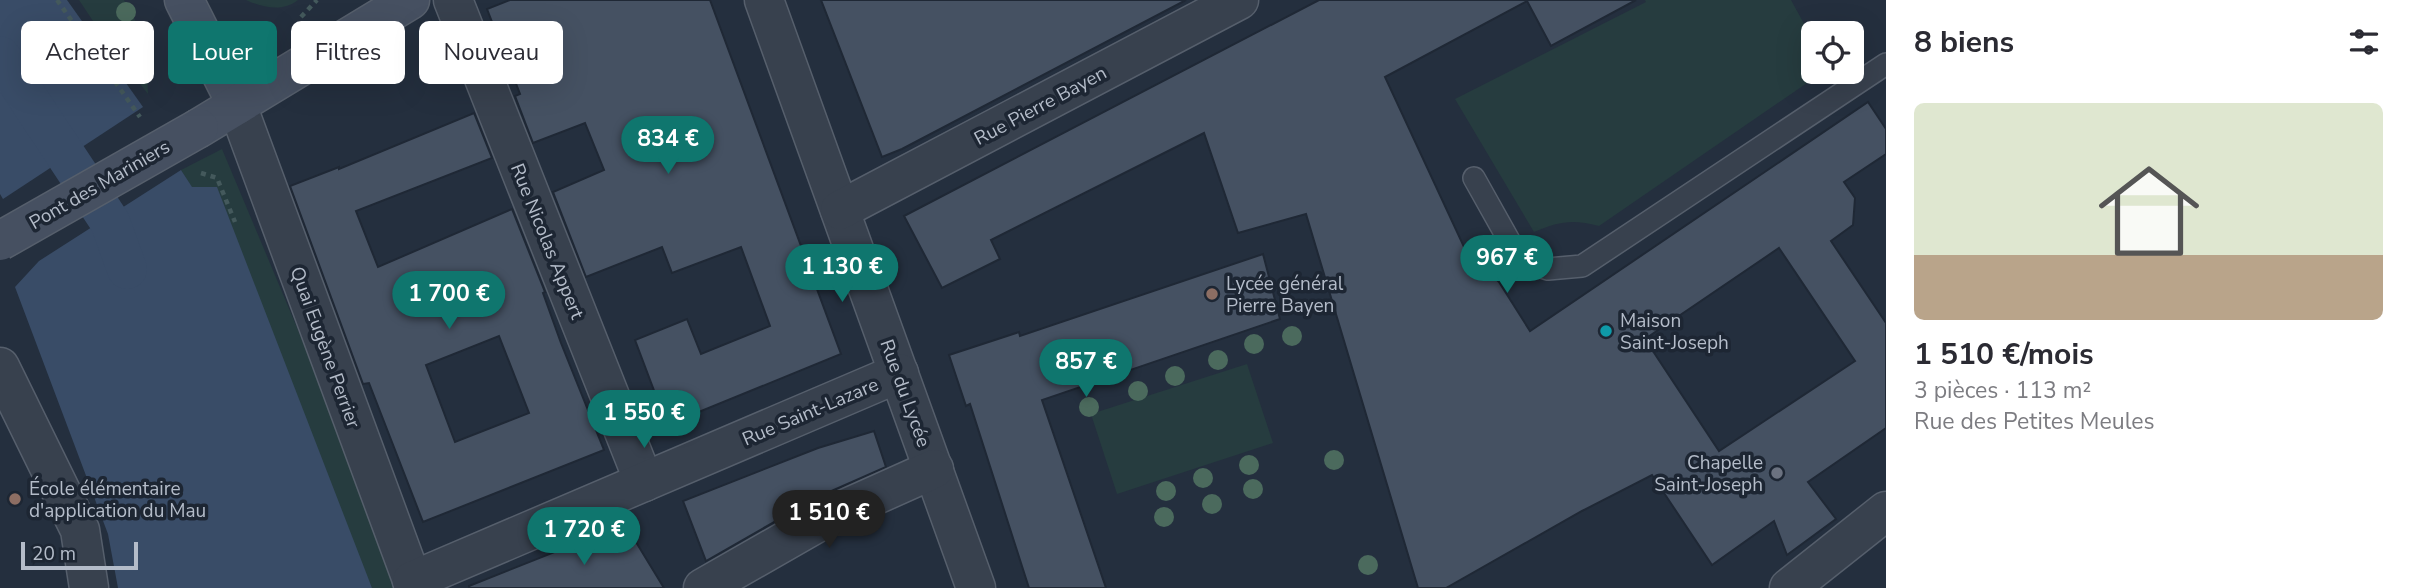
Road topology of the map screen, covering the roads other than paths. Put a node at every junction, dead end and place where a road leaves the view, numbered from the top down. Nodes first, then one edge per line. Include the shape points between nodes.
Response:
1 (184, 0) edge
2 (410, 0) edge
3 (453, 0) edge
4 (764, 0) edge
5 (1239, 0) edge
6 (1886, 64) edge
7 (237, 106) junction
8 (1474, 178) dead end
9 (840, 210) junction
10 (0, 241) edge
11 (0, 367) edge
12 (899, 373) junction
13 (934, 469) junction
14 (644, 482) junction
15 (1886, 511) edge
16 (414, 584) edge
17 (89, 588) edge
18 (703, 588) edge
19 (976, 588) edge
20 (1789, 588) edge

1 - 7 main road
2 - 7 main road, Pont des Mariniers
3 - 14 street, Rue Nicolas Appert
4 - 9 street, Rue du Lycée
5 - 9 street, Rue Pierre Bayen
6 - 8 lane via 1581,267 1549,269 1520,260
7 - 10 main road, Pont des Mariniers, bridge
7 - 16 street, Quai Eugène Perrier
9 - 12 street, Rue du Lycée
11 - 17 street via 80,530
12 - 13 street, Rue du Lycée
12 - 14 street, Rue Saint-Lazare
13 - 18 street via 829,516
13 - 19 street, Rue du Lycée
14 - 16 street, Rue Saint-Lazare
15 - 20 street

